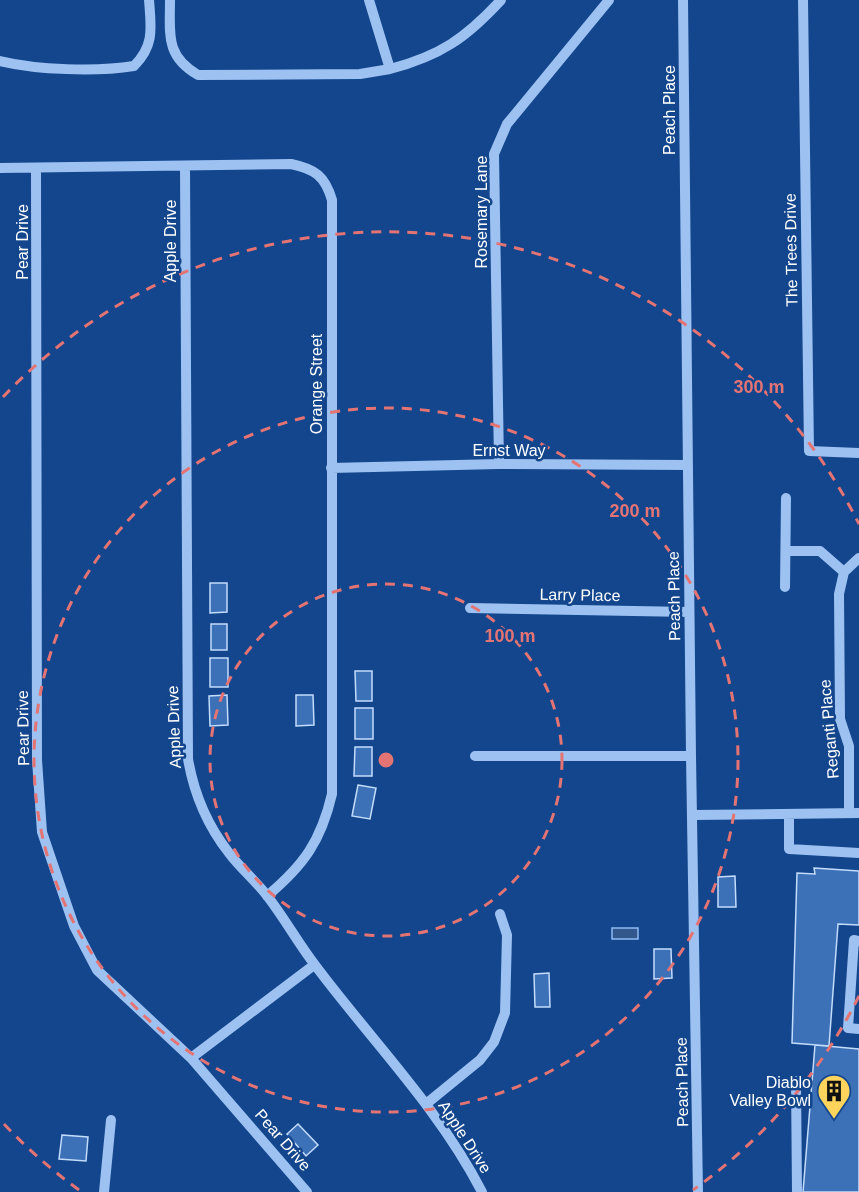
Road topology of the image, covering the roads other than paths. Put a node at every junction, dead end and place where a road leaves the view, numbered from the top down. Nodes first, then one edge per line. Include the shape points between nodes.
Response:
1 (148, 0) edge
2 (170, 0) edge
3 (369, 0) edge
4 (501, 0) edge
5 (609, 0) edge
6 (683, 0) edge
7 (802, 0) edge
8 (0, 61) edge
9 (390, 69) junction
10 (185, 167) junction
11 (0, 168) edge
12 (36, 169) junction
13 (859, 453) edge
14 (499, 464) junction
15 (687, 465) junction
16 (331, 468) junction
17 (786, 498) dead end
18 (786, 551) junction
19 (859, 558) edge
20 (844, 572) junction
21 (785, 587) dead end
22 (470, 608) dead end
23 (689, 612) junction
24 (475, 756) dead end
25 (691, 756) junction
26 (854, 813) edge
27 (789, 814) junction
28 (694, 815) junction
29 (859, 853) edge
30 (267, 896) junction
31 (500, 914) dead end
32 (859, 941) edge
33 (314, 965) junction
34 (859, 1029) edge
35 (191, 1058) junction
36 (796, 1081) dead end
37 (426, 1104) junction
38 (111, 1120) dead end
39 (104, 1192) edge
40 (308, 1192) edge
41 (482, 1192) edge
42 (698, 1192) edge
43 (797, 1192) edge

1 - 8 street via 152,32 146,54 134,66 75,68
2 - 9 street via 173,53 182,66 198,75 360,74
3 - 9 street
4 - 9 street via 455,43 425,60
5 - 14 street, Rosemary Lane via 507,124 494,154
6 - 15 street, Peach Place
7 - 13 street, The Trees Drive via 809,451
10 - 12 street, Orange Street
10 - 16 street, Orange Street via 291,164 310,168 328,187 332,200
10 - 30 street, Apple Drive via 188,759 191,780 211,828
11 - 12 street, Orange Street
12 - 35 street, Pear Drive via 37,760 42,832 74,926 97,970
14 - 15 street, Ernst Way
14 - 16 street, Ernst Way
15 - 23 street, Peach Place
16 - 30 street, Orange Street via 332,794 325,823 309,854
17 - 18 street
18 - 20 street via 820,551
18 - 21 street
19 - 20 street
20 - 26 street, Reganti Place via 839,594 840,719 849,746
22 - 23 street, Larry Place
23 - 25 street, Peach Place
24 - 25 street
25 - 28 street, Peach Place
26 - 27 street
27 - 28 street
27 - 29 street via 789,849
28 - 42 street, Peach Place
30 - 33 street, Apple Drive
31 - 37 street via 507,935 505,1013 494,1042 480,1060
32 - 34 street via 854,940 848,1028
33 - 35 street
33 - 37 street, Apple Drive
35 - 40 street, Pear Drive
36 - 43 street
37 - 41 street, Apple Drive
38 - 39 street

